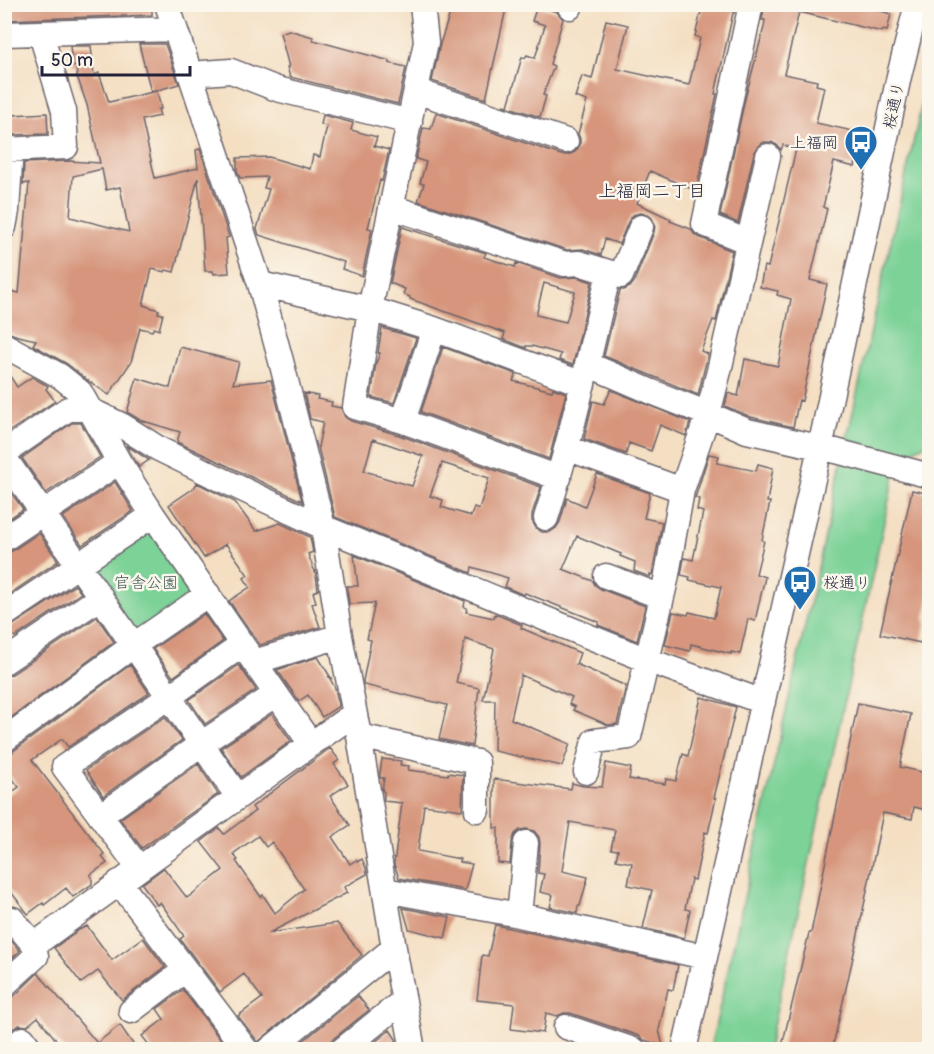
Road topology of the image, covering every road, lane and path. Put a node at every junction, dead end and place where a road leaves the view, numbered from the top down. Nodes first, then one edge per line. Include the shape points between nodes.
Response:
1 (167, 4) edge
2 (422, 4) edge
3 (752, 4) edge
4 (917, 4) edge
5 (175, 29) junction
6 (4, 34) edge
7 (41, 34) junction
8 (190, 74) junction
9 (416, 91) junction
10 (410, 122) junction
11 (566, 141) dead end
12 (8, 150) edge
13 (768, 156) dead end
14 (392, 207) junction
15 (4, 227) edge
16 (641, 227) dead end
17 (748, 242) junction
18 (609, 273) junction
19 (260, 284) junction
20 (370, 309) junction
21 (434, 329) junction
22 (4, 345) edge
23 (585, 374) junction
24 (88, 409) junction
25 (708, 414) junction
26 (403, 421) junction
27 (567, 448) junction
28 (820, 448) junction
29 (4, 455) edge
30 (119, 462) junction
31 (930, 476) edge
32 (559, 478) junction
33 (682, 490) junction
34 (43, 513) junction
35 (153, 515) junction
36 (546, 518) dead end
37 (323, 527) junction
38 (4, 539) edge
39 (79, 565) junction
40 (606, 576) dead end
41 (208, 594) junction
42 (101, 597) junction
43 (662, 597) junction
44 (4, 615) edge
45 (340, 636) junction
46 (134, 645) junction
47 (248, 653) junction
48 (647, 660) junction
49 (4, 662) edge
50 (276, 694) junction
51 (169, 697) junction
52 (763, 702) junction
53 (356, 725) junction
54 (4, 740) edge
55 (201, 744) junction
56 (311, 744) junction
57 (586, 772) dead end
58 (238, 797) junction
59 (477, 810) dead end
60 (100, 816) junction
61 (526, 843) dead end
62 (139, 868) junction
63 (119, 882) junction
64 (385, 890) junction
65 (519, 915) junction
66 (4, 925) edge
67 (34, 945) junction
68 (394, 948) junction
69 (705, 957) junction
70 (185, 970) junction
71 (4, 985) edge
72 (404, 1000) junction
73 (131, 1011) dead end
74 (566, 1027) dead end
75 (10, 1050) edge
76 (31, 1050) edge
77 (246, 1050) edge
78 (269, 1050) edge
79 (342, 1050) edge
80 (413, 1050) edge
81 (634, 1050) edge
82 (684, 1050) edge

1 - 5 street
2 - 9 street via 426,42
3 - 17 street via 704,224
4 - 28 street, 桜通り
5 - 7 street
5 - 8 street
6 - 7 street
7 - 12 street via 64,111 66,147
8 - 10 street via 231,71 277,89
8 - 19 street
9 - 10 street
9 - 11 street
10 - 14 street
12 - 15 street
13 - 17 street
14 - 18 street via 565,264 579,263
14 - 20 street
16 - 18 street via 621,276
17 - 25 street
18 - 23 street
19 - 20 street
19 - 37 street
20 - 21 street
20 - 26 street via 355,407
21 - 23 street
21 - 26 street
22 - 24 street via 60,376 80,392
23 - 25 street via 652,392
23 - 27 street
24 - 29 street via 68,409
24 - 30 street
24 - 37 street via 169,454
25 - 28 street via 747,431
25 - 33 street
26 - 32 street
27 - 32 street
27 - 33 street
28 - 31 street
28 - 52 street, 桜通り
29 - 34 street
30 - 34 street
30 - 35 street
32 - 36 street
33 - 43 street
34 - 38 street
34 - 39 street
35 - 39 street
35 - 41 street
37 - 45 street
37 - 48 street
39 - 42 street
39 - 44 street
40 - 43 street
41 - 46 street
41 - 47 street
42 - 46 street
42 - 49 street
43 - 48 street
45 - 47 street
45 - 53 street
46 - 51 street
46 - 54 street
47 - 50 street
47 - 51 street
48 - 52 street
48 - 57 street via 628,737 594,741
50 - 55 street
50 - 56 street
51 - 55 street
51 - 60 street via 64,767
52 - 69 street, 桜通り
53 - 56 street
53 - 59 street via 477,762
53 - 64 street
55 - 58 street
55 - 60 street
56 - 58 street
58 - 62 street
60 - 62 street
61 - 65 street
62 - 63 street
63 - 67 street
63 - 70 street
64 - 65 street
64 - 68 street
65 - 69 street
66 - 67 street via 12,919
67 - 71 street via 36,956
68 - 72 street
68 - 78 street
69 - 82 street, 桜通り
70 - 73 street
70 - 77 street
72 - 79 street
72 - 80 street
74 - 81 street
75 - 76 street via 23,1039

